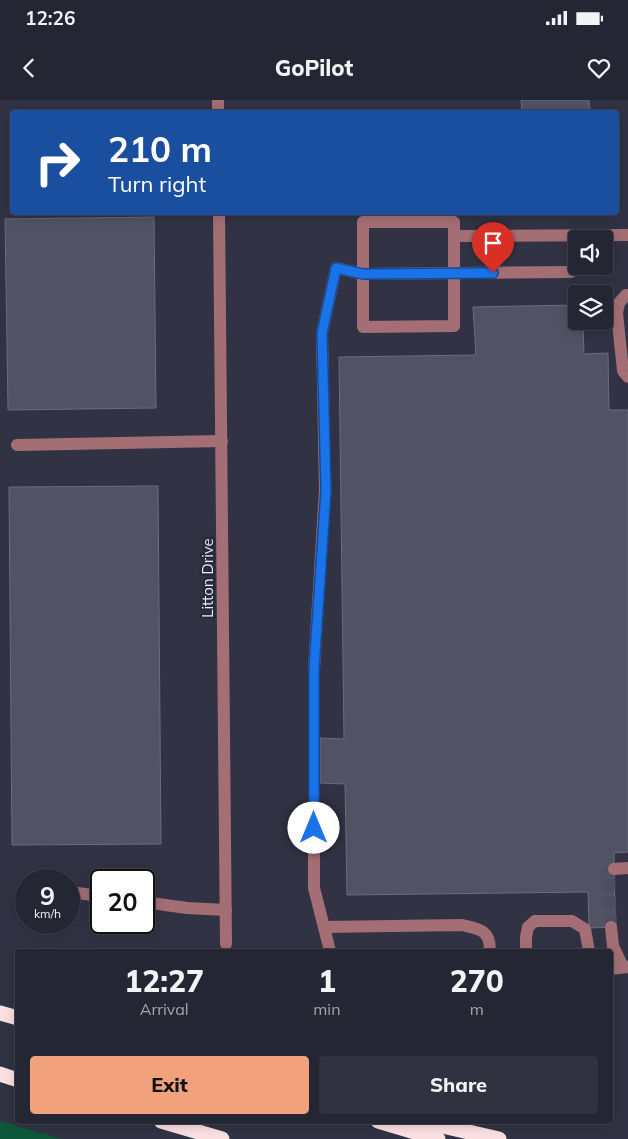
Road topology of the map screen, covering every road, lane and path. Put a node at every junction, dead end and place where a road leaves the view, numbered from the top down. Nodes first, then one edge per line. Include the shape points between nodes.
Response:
1 (219, 215) edge
2 (628, 235) edge
3 (454, 236) junction
4 (568, 272) edge
5 (454, 273) junction
6 (363, 274) junction
7 (628, 295) edge
8 (628, 377) edge
9 (222, 441) junction
10 (17, 445) dead end
11 (628, 868) edge
12 (614, 869) dead end
13 (155, 904) edge
14 (226, 910) junction
15 (324, 927) junction
16 (611, 927) tunnel mouth
17 (226, 944) dead end
18 (330, 949) edge
19 (490, 949) edge
20 (526, 949) edge
21 (588, 949) edge
22 (620, 968) edge
23 (0, 1013) edge
24 (15, 1017) edge
25 (0, 1074) edge
26 (15, 1079) edge
27 (171, 1124) edge
28 (388, 1124) edge
29 (434, 1124) edge
30 (222, 1139) edge
31 (438, 1139) edge
32 (499, 1139) edge

1 - 9 street, Litton Drive
2 - 3 street
3 - 5 street
3 - 6 street via 454,222 363,222
4 - 5 street
5 - 6 street
5 - 6 street via 454,326 363,327
6 - 15 street via 336,268 322,333 326,490 314,669 314,888
7 - 8 street via 618,303 617,313 623,371
9 - 10 street
9 - 14 street, Litton Drive
11 - 12 street
13 - 14 street
14 - 17 street, Litton Drive
15 - 18 street
15 - 19 street via 462,925 481,929 490,940
16 - 22 street
20 - 21 street via 528,927 535,921 572,921 585,929
23 - 24 highway
25 - 26 highway
27 - 30 highway
28 - 31 highway
29 - 32 highway

